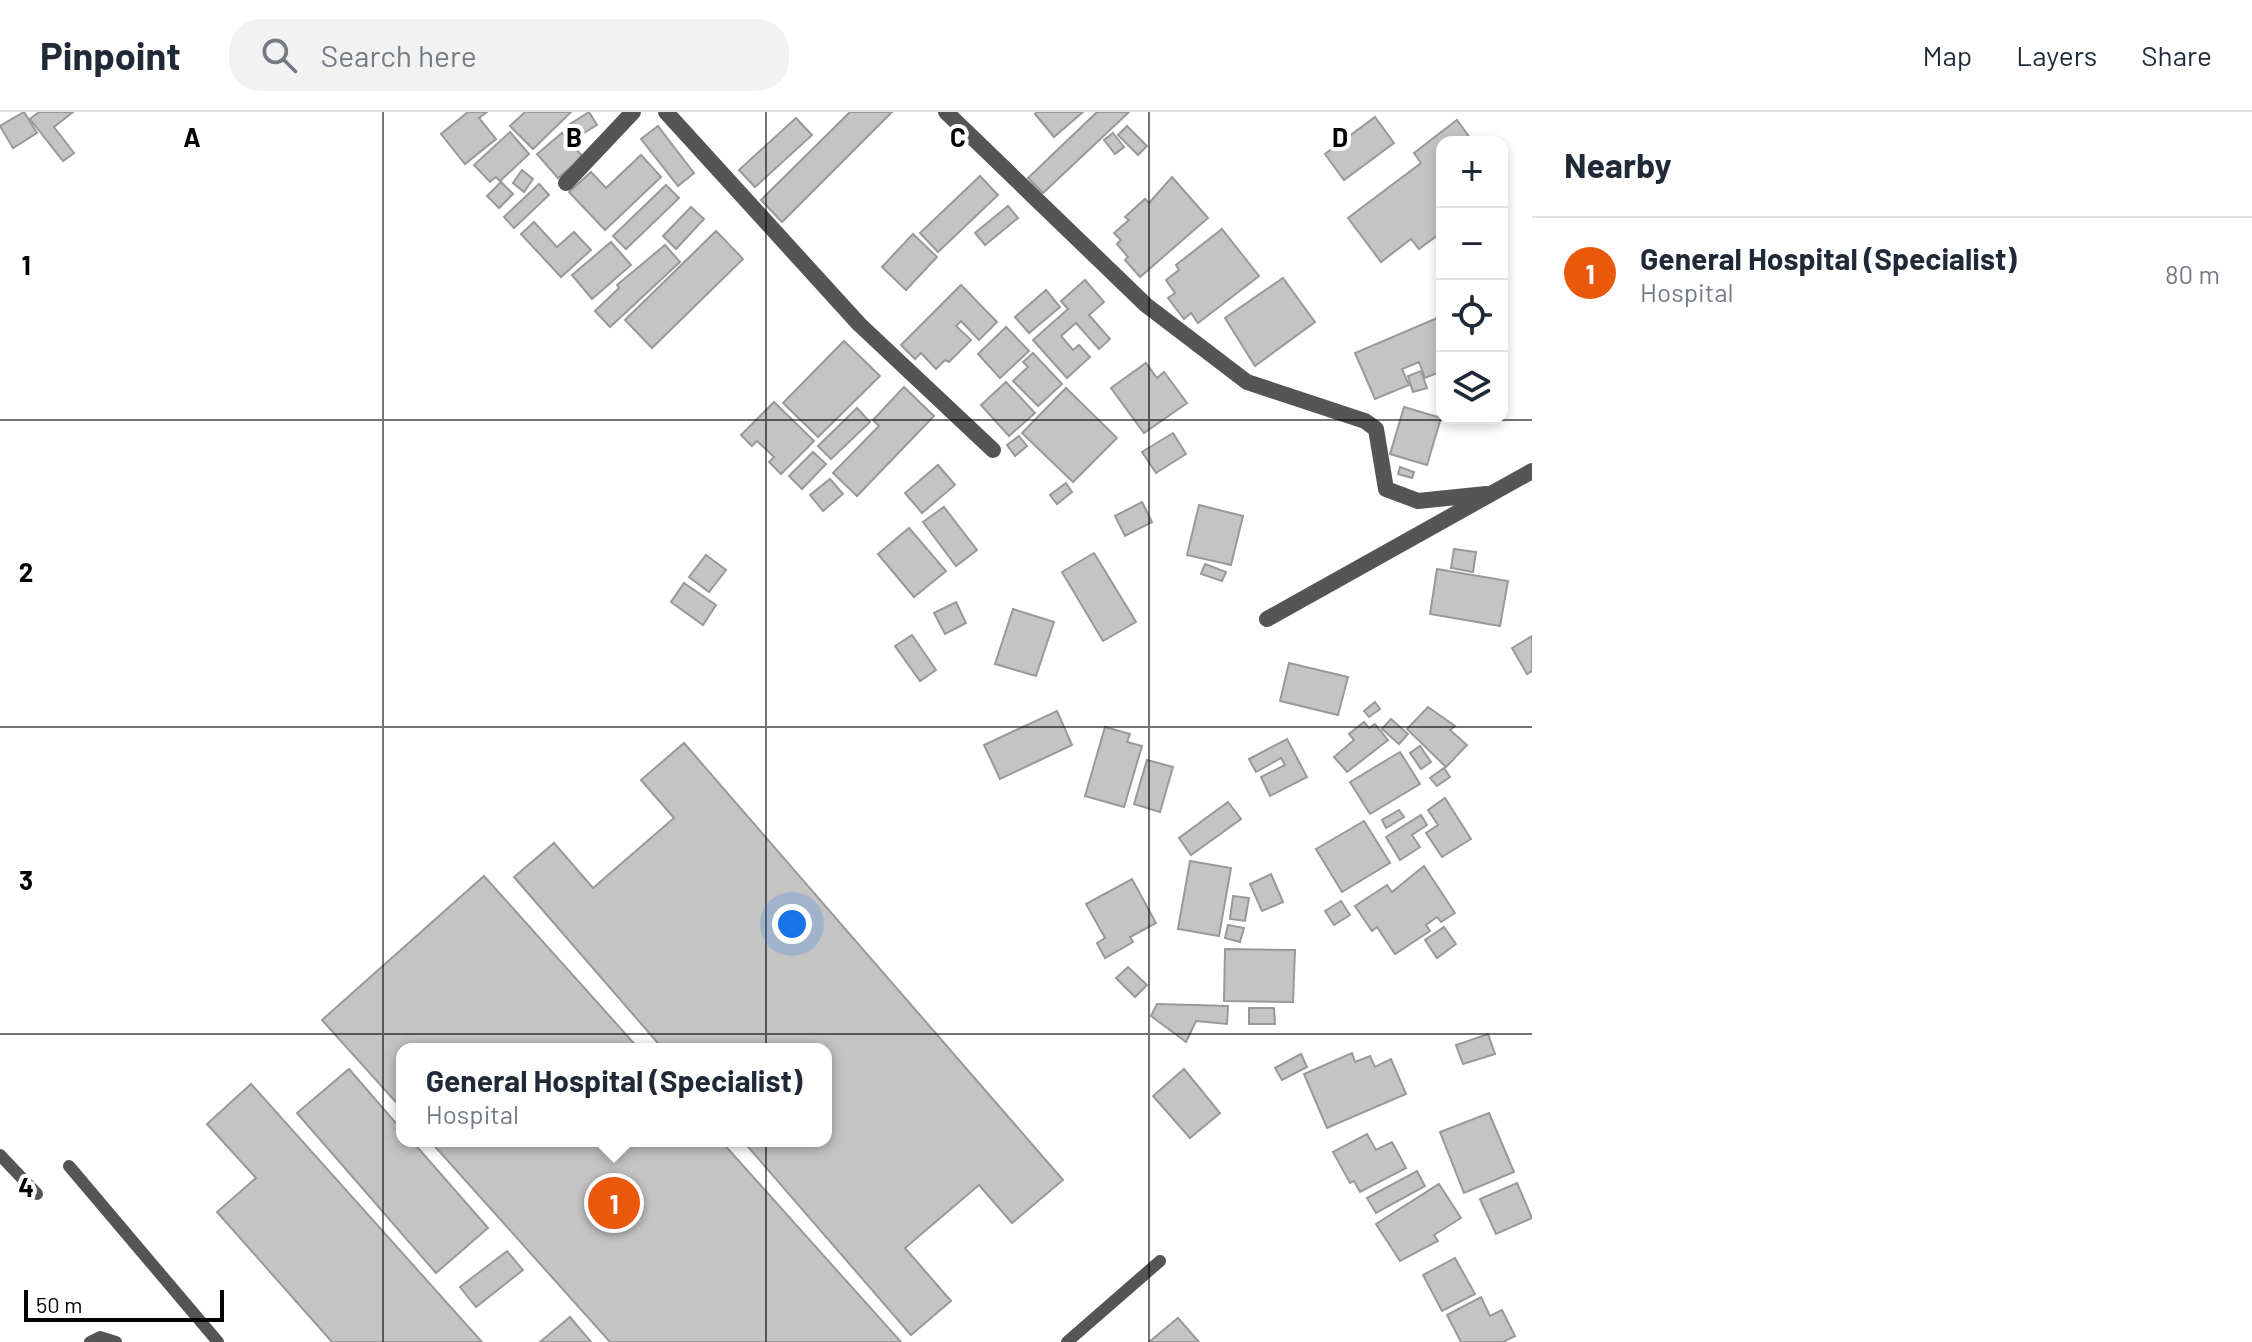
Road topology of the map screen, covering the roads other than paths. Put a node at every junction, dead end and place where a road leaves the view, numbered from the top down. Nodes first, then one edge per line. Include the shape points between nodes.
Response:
1 (633, 112) edge
2 (666, 112) edge
3 (946, 112) edge
4 (566, 183) dead end
5 (993, 450) dead end
6 (1532, 471) edge
7 (1486, 494) junction
8 (1267, 619) dead end
9 (0, 1155) edge
10 (69, 1166) dead end
11 (37, 1194) dead end
12 (1160, 1261) dead end
13 (90, 1342) edge
14 (116, 1342) edge
15 (218, 1342) edge
16 (1067, 1342) edge

1 - 4 street
2 - 5 street via 859,324
3 - 7 street via 1146,305 1247,382 1376,429 1386,489 1418,501
6 - 7 street
7 - 8 street
9 - 11 lane
10 - 15 lane
12 - 16 lane
13 - 14 lane via 100,1337

